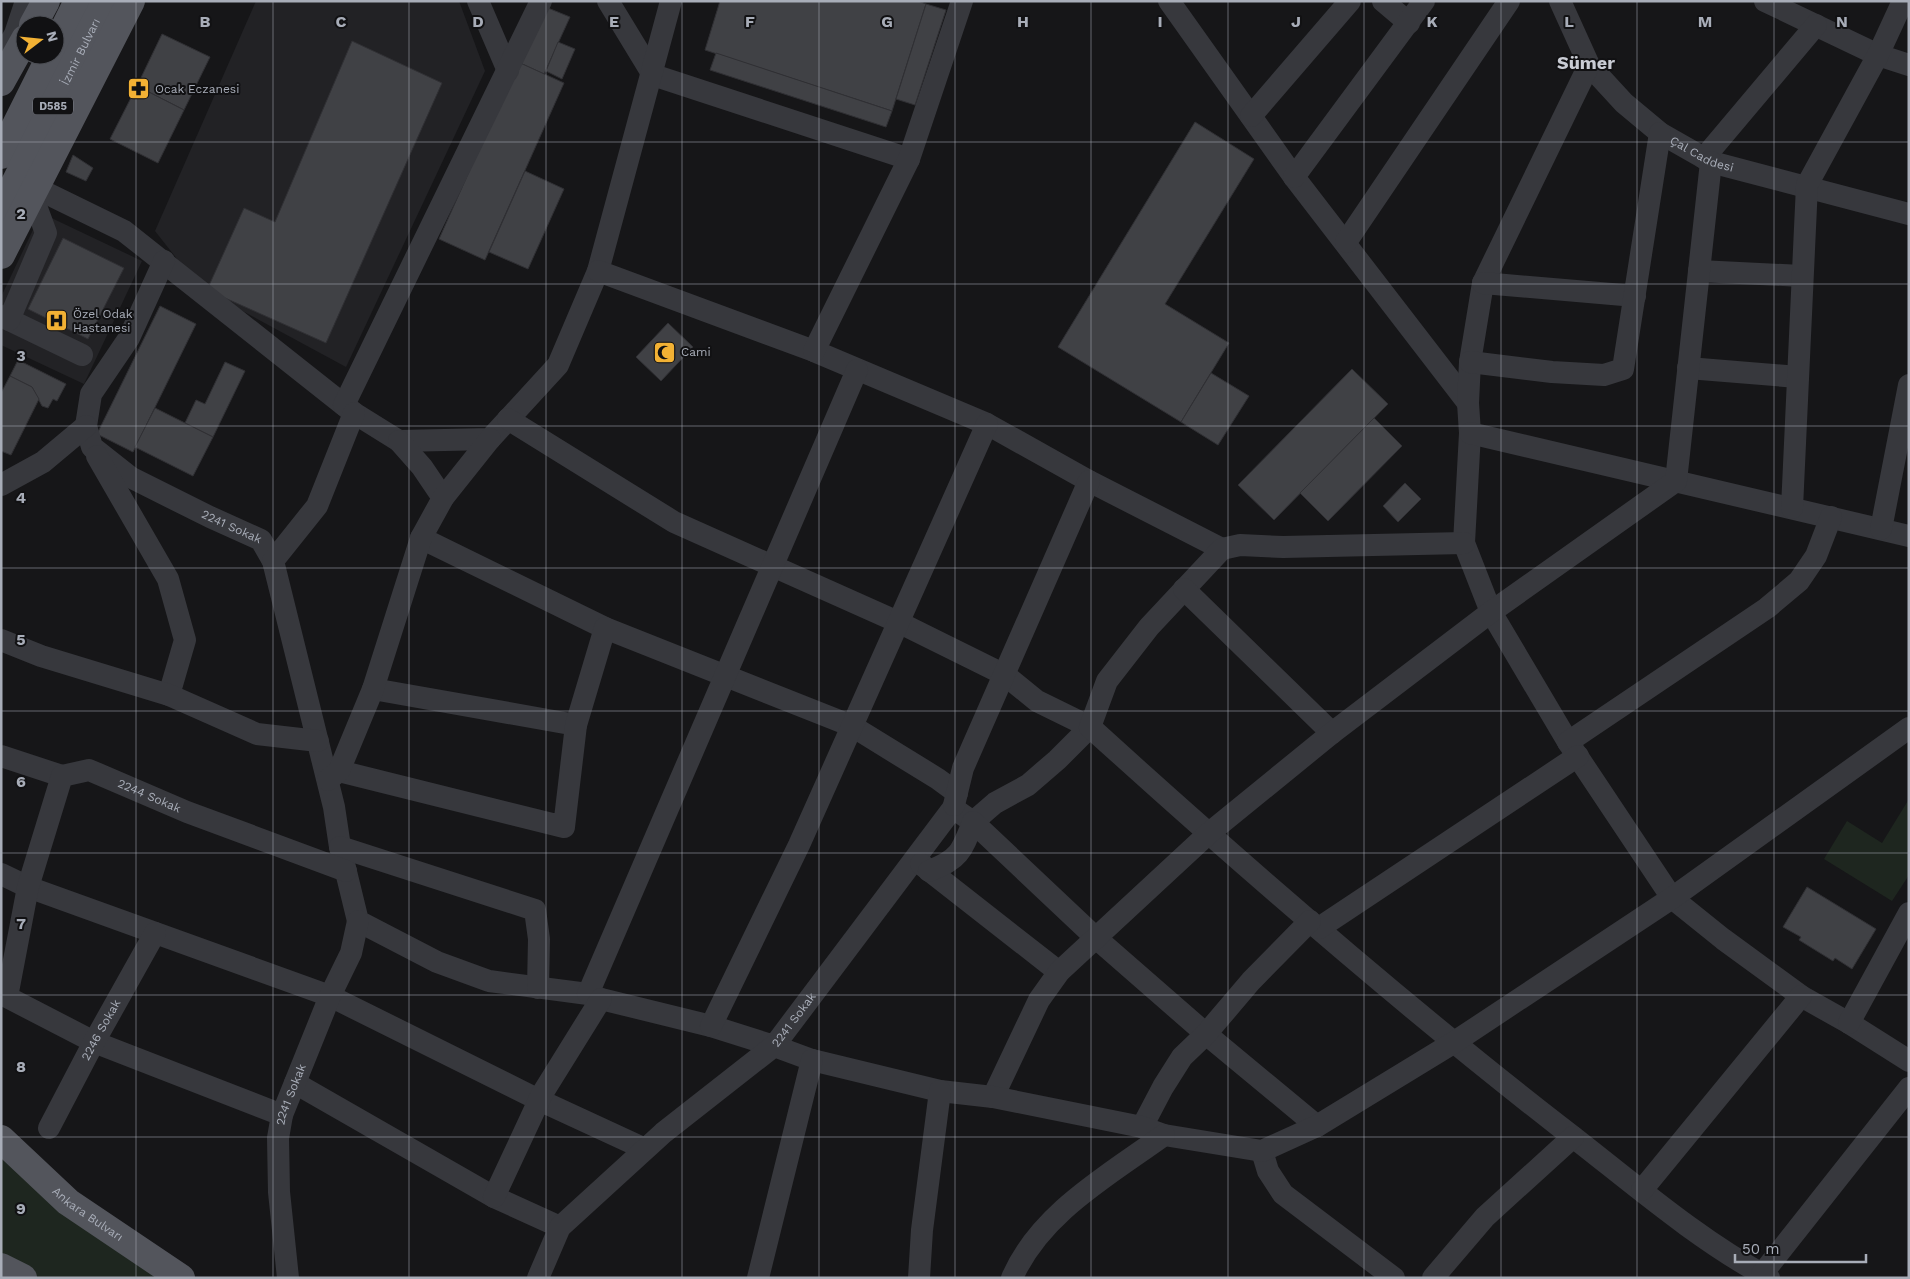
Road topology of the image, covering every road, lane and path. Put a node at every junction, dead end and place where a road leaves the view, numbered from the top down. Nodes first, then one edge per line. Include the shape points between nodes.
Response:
1 (26, 1) edge
2 (46, 1) edge
3 (78, 1) edge
4 (106, 1) edge
5 (130, 1) edge
6 (478, 1) edge
7 (541, 1) edge
8 (608, 1) edge
9 (671, 1) edge
10 (962, 1) edge
11 (1168, 1) edge
12 (1350, 1) edge
13 (1383, 1) edge
14 (1424, 1) edge
15 (1509, 1) edge
16 (1765, 1) edge
17 (1903, 1) edge
18 (1569, 4) edge
19 (38, 15) edge
20 (1409, 22) junction
21 (1816, 26) junction
22 (65, 27) edge
23 (1878, 54) junction
24 (1, 57) edge
25 (15, 57) edge
26 (46, 65) edge
27 (1589, 65) junction
28 (1909, 65) edge
29 (508, 71) junction
30 (653, 75) junction
31 (1, 82) edge
32 (1251, 116) junction
33 (1660, 133) junction
34 (1, 155) edge
35 (909, 159) junction
36 (1708, 160) junction
37 (1294, 178) junction
38 (1807, 185) junction
39 (34, 192) junction
40 (1, 211) edge
41 (1909, 214) edge
42 (1346, 242) junction
43 (1, 255) edge
44 (164, 261) junction
45 (598, 271) junction
46 (1699, 271) junction
47 (1802, 276) junction
48 (1483, 283) junction
49 (1635, 296) junction
50 (5, 318) edge
51 (814, 351) junction
52 (82, 356) dead end
53 (1470, 362) junction
54 (1688, 368) junction
55 (857, 370) junction
56 (1798, 377) junction
57 (1909, 385) edge
58 (1468, 403) junction
59 (349, 409) junction
60 (508, 419) junction
61 (987, 424) junction
62 (1470, 433) junction
63 (89, 436) junction
64 (490, 439) junction
65 (399, 440) junction
66 (1089, 481) junction
67 (1676, 481) junction
68 (1, 485) edge
69 (442, 498) junction
70 (1792, 508) junction
71 (1831, 517) junction
72 (1881, 529) junction
73 (1909, 536) edge
74 (421, 538) junction
75 (1464, 543) junction
76 (1222, 549) junction
77 (273, 561) junction
78 (772, 568) junction
79 (1184, 589) junction
80 (1490, 612) junction
81 (898, 622) junction
82 (605, 628) junction
83 (1, 640) edge
84 (1005, 675) junction
85 (727, 676) junction
86 (373, 689) junction
87 (169, 695) junction
88 (576, 725) junction
89 (852, 726) junction
90 (1090, 727) junction
91 (1332, 732) junction
92 (1906, 734) edge
93 (318, 741) junction
94 (1573, 749) junction
95 (1, 756) edge
96 (62, 776) junction
97 (333, 776) junction
98 (955, 800) junction
99 (973, 822) junction
100 (1208, 834) junction
101 (340, 847) junction
102 (922, 865) junction
103 (346, 871) junction
104 (1, 874) edge
105 (28, 887) junction
106 (1672, 898) junction
107 (1909, 913) edge
108 (358, 921) junction
109 (1314, 924) junction
110 (155, 933) junction
111 (1096, 938) junction
112 (1059, 972) junction
113 (538, 988) junction
114 (330, 996) junction
115 (595, 996) junction
116 (1801, 996) junction
117 (1849, 1023) junction
118 (711, 1026) junction
119 (1206, 1034) junction
120 (94, 1042) junction
121 (1453, 1043) junction
122 (774, 1046) junction
123 (812, 1060) junction
124 (1909, 1061) edge
125 (295, 1083) junction
126 (1909, 1088) edge
127 (940, 1091) junction
128 (993, 1097) junction
129 (539, 1100) junction
130 (282, 1115) junction
131 (1317, 1126) junction
132 (1142, 1127) junction
133 (49, 1128) dead end
134 (1164, 1135) junction
135 (1573, 1137) junction
136 (2, 1139) edge
137 (645, 1149) junction
138 (1262, 1151) junction
139 (1642, 1190) junction
140 (494, 1198) junction
141 (560, 1227) junction
142 (1, 1267) edge
143 (1765, 1277) edge
144 (23, 1278) edge
145 (181, 1278) edge
146 (288, 1278) edge
147 (538, 1278) edge
148 (758, 1278) edge
149 (919, 1278) edge
150 (1012, 1278) edge
151 (1394, 1278) edge
152 (1433, 1278) edge

1 - 24 street via 15,34
2 - 19 main road
3 - 22 main road, İzmir Bulvarı
4 - 40 main road, İzmir Bulvarı / D585
5 - 39 main road
6 - 29 street
7 - 29 street
8 - 30 street
9 - 30 street
10 - 35 street
11 - 32 street
12 - 32 street
13 - 20 street
14 - 20 street
15 - 42 street
16 - 21 street
17 - 23 street
18 - 27 street, Çal Caddesi
20 - 37 street
21 - 23 street
21 - 36 street
23 - 28 street
23 - 38 street
25 - 31 main road
26 - 34 main road, İzmir Bulvarı / D585
27 - 33 street, Çal Caddesi via 1624,103
27 - 48 street
29 - 59 street
30 - 35 street
30 - 45 street
32 - 37 street
33 - 36 street, Çal Caddesi
33 - 49 street
35 - 51 street
36 - 38 street, Çal Caddesi
36 - 46 street
37 - 42 street
38 - 41 street, Çal Caddesi
38 - 47 street
39 - 43 main road
39 - 44 street via 124,231
39 - 50 street via 46,233
42 - 58 street
44 - 59 street
44 - 63 street via 129,338 91,394
45 - 51 street
45 - 60 street via 558,365
46 - 47 street
46 - 54 street
47 - 56 street
48 - 49 street
48 - 53 street
49 - 53 street via 1623,369 1604,375
50 - 52 street
51 - 55 street
53 - 58 street
54 - 56 street
54 - 67 street
55 - 61 street
55 - 78 street
56 - 70 street
57 - 72 street
58 - 62 street
59 - 65 street
59 - 77 street via 318,506
60 - 64 street
60 - 78 street via 674,522
61 - 66 street
61 - 81 street
62 - 67 street
62 - 75 street
63 - 68 street
63 - 77 street, 2241 Sokak via 130,477 262,540
63 - 87 street via 168,579 185,640
64 - 65 street
64 - 69 street
65 - 69 street
66 - 76 street
66 - 84 street
67 - 70 street
67 - 80 street
69 - 74 street
70 - 71 street
71 - 72 street
71 - 94 street via 1816,556 1799,581 1767,608
72 - 73 street
74 - 82 street
74 - 86 street
75 - 76 street via 1240,545
75 - 80 street
76 - 79 street
77 - 93 street, 2241 Sokak
78 - 81 street
78 - 85 street
79 - 90 street via 1149,627 1107,682
79 - 91 street
80 - 91 street
80 - 94 street
81 - 84 street
81 - 89 street
82 - 85 street
82 - 88 street
83 - 87 street via 41,656
84 - 90 street via 1037,701
84 - 98 street via 963,768
85 - 89 street
85 - 115 street
86 - 88 street
86 - 97 street
87 - 93 street via 257,734
88 - 97 street via 564,827
89 - 98 street
89 - 118 street via 799,845
90 - 99 street via 1028,785 995,803
90 - 100 street
91 - 100 street
92 - 106 street
93 - 97 street, 2241 Sokak
94 - 106 street
94 - 109 street
95 - 96 street
96 - 103 street, 2244 Sokak via 89,770 187,812
96 - 105 street
97 - 101 street, 2241 Sokak
98 - 99 street
98 - 102 street, 2241 Sokak
99 - 102 street via 964,845 950,864
99 - 111 street
100 - 109 street
100 - 111 street
101 - 103 street, 2241 Sokak
101 - 113 street via 536,910
102 - 112 street
102 - 122 street, 2241 Sokak
103 - 108 street, 2241 Sokak
104 - 105 street
105 - 110 street
105 - 120 street via 7,997
106 - 116 street
106 - 121 street
107 - 117 street
108 - 113 street, 2241 Sokak via 437,962 489,981
108 - 114 street, 2241 Sokak via 351,953
109 - 119 street via 1251,981
109 - 121 street
110 - 114 street
110 - 120 street, 2246 Sokak
111 - 112 street
111 - 119 street
112 - 128 street via 1039,1000
113 - 115 street, 2241 Sokak
114 - 125 street, 2241 Sokak
114 - 129 street
115 - 118 street, 2241 Sokak
115 - 129 street
116 - 117 street
116 - 139 street
117 - 124 street
118 - 122 street, 2241 Sokak
119 - 131 street
119 - 132 street via 1182,1057
120 - 130 street
120 - 133 street, 2246 Sokak
121 - 131 street
121 - 135 street
122 - 123 street
122 - 137 street
123 - 127 street
123 - 148 street
125 - 130 street, 2241 Sokak
125 - 140 street
126 - 143 street
127 - 128 street
127 - 149 street
128 - 132 street
129 - 137 street
129 - 140 street
130 - 146 street, 2241 Sokak via 278,1138 279,1192
131 - 138 street
132 - 134 street
134 - 138 street
134 - 150 street via 1079,1196 1045,1226
135 - 139 street
135 - 152 street via 1485,1217
136 - 145 main road, Ankara Bulvarı via 68,1202
137 - 141 street
138 - 151 street via 1268,1171 1283,1194
139 - 143 street via 1697,1232
140 - 141 street
141 - 147 street
142 - 144 main road

